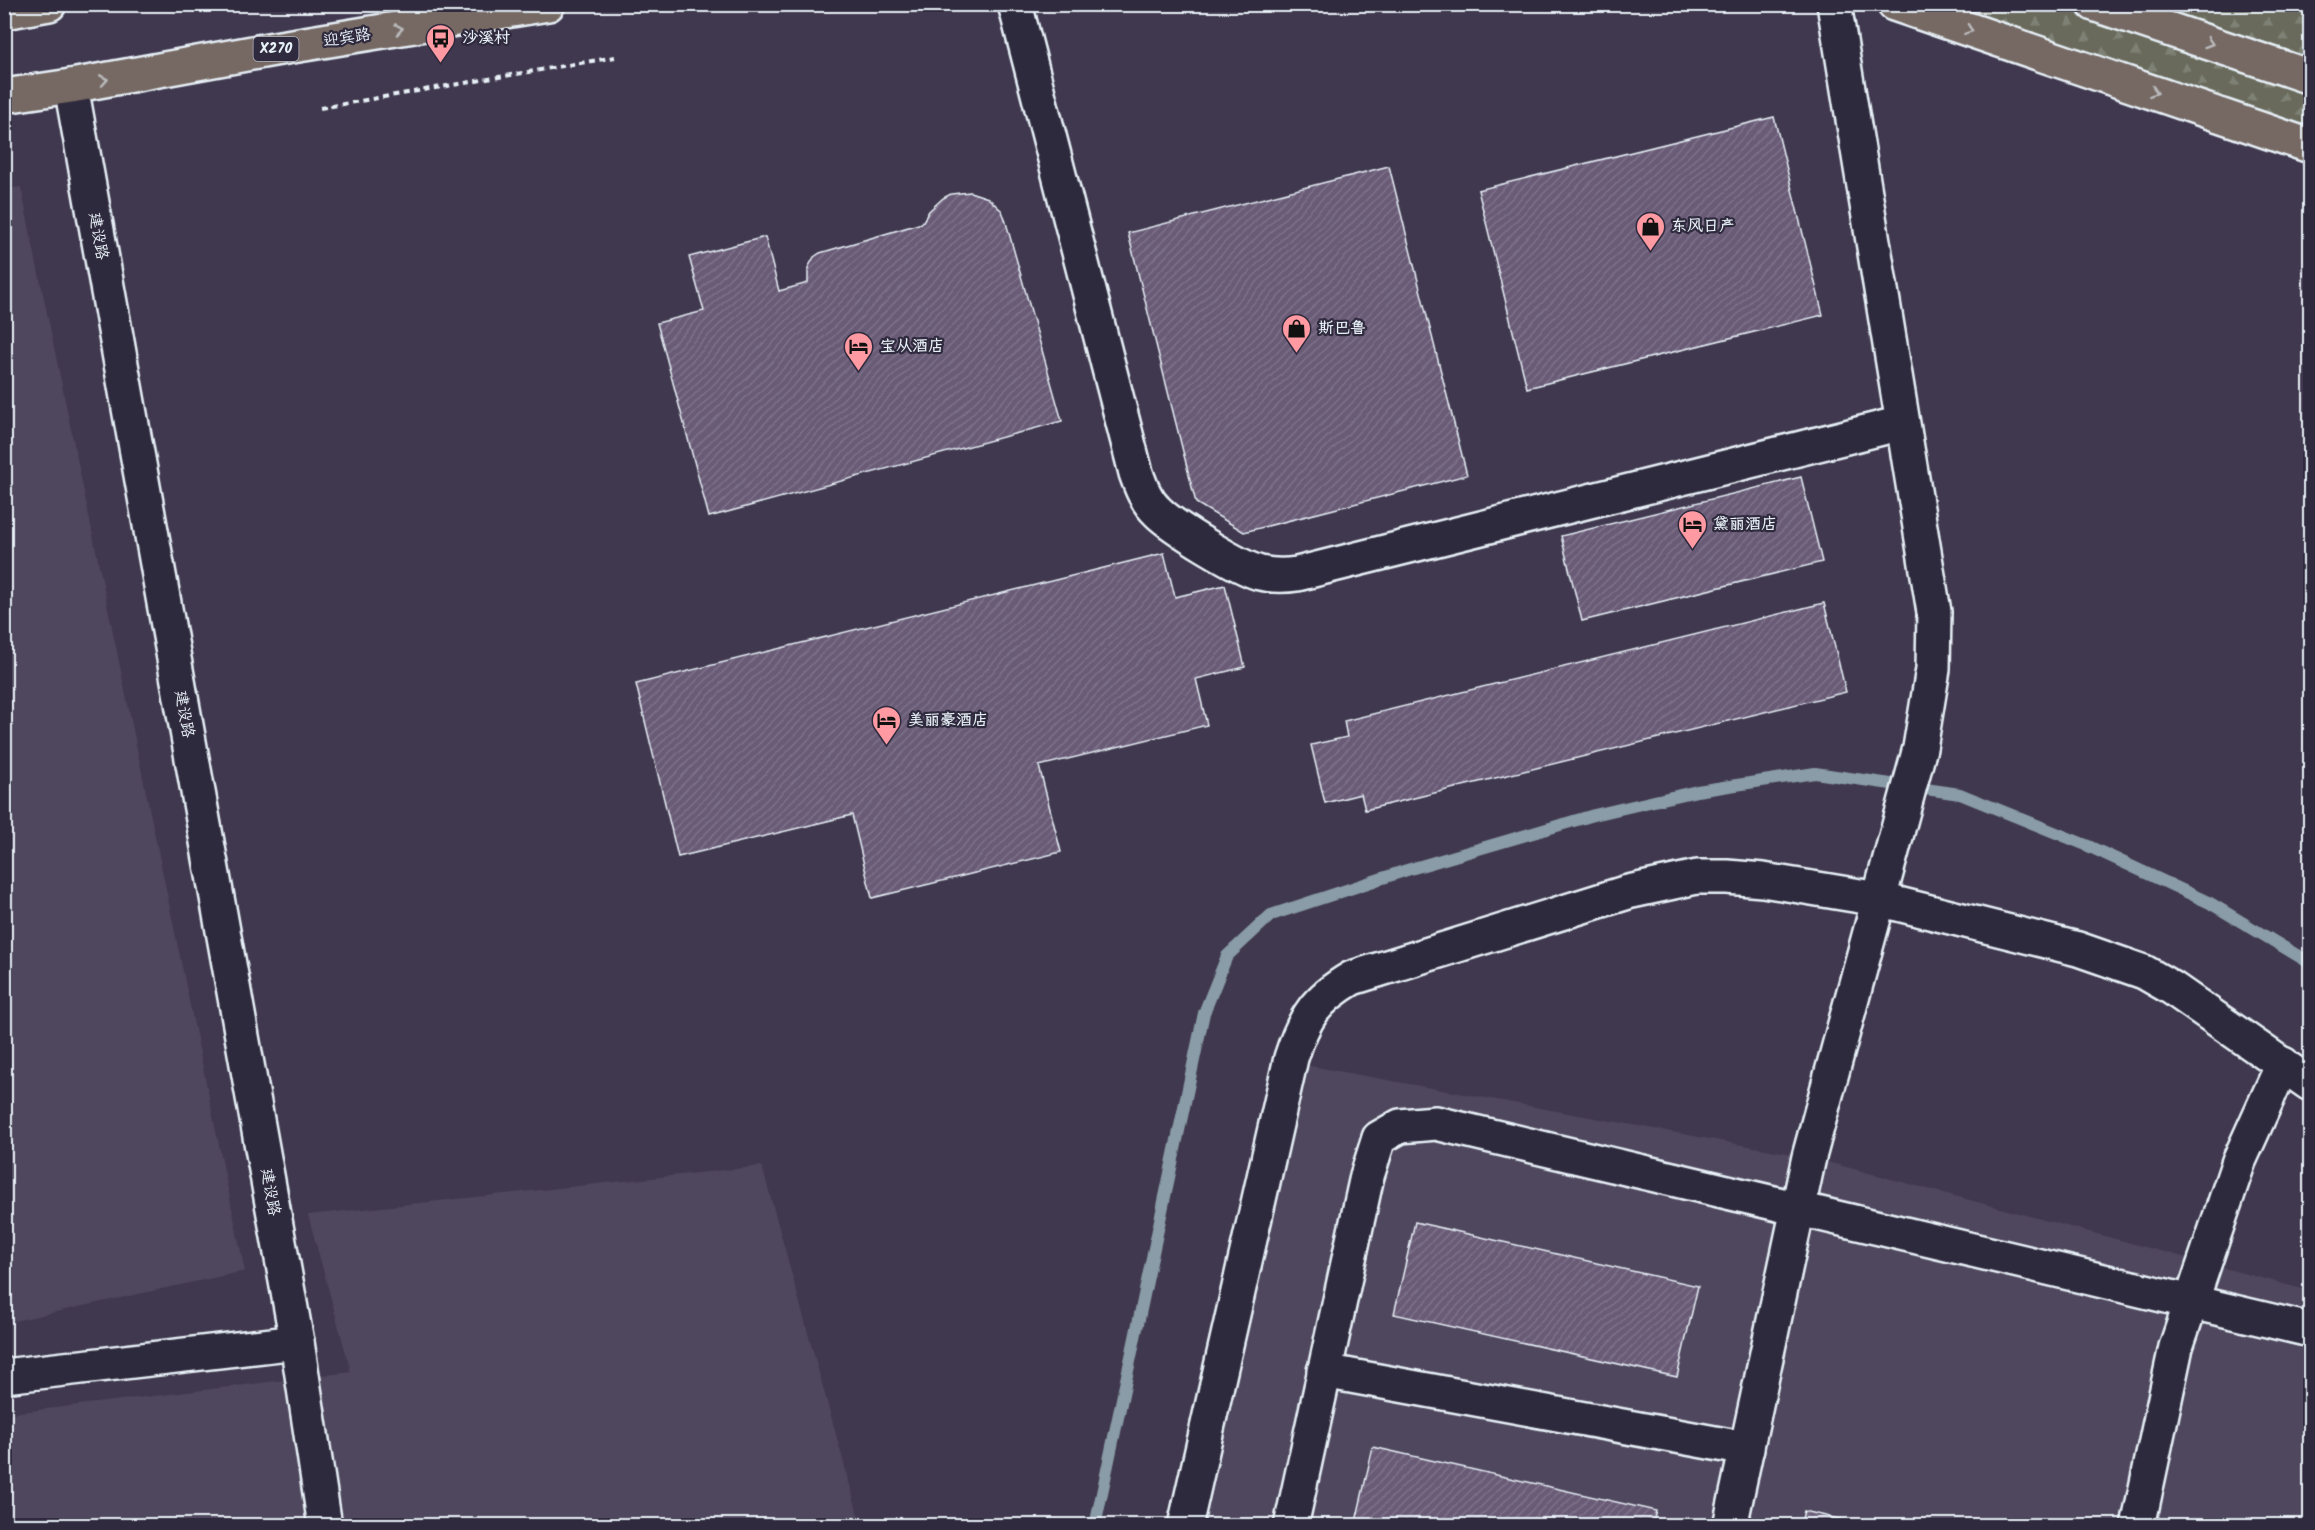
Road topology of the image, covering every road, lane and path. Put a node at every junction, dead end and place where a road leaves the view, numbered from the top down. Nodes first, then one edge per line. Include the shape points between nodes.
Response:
1 (49, 4) edge
2 (548, 4) edge
3 (1015, 4) edge
4 (1834, 4) edge
5 (1894, 4) edge
6 (2094, 4) edge
7 (4, 12) edge
8 (615, 57) dead end
9 (2310, 77) edge
10 (71, 86) junction
11 (4, 96) edge
12 (320, 108) dead end
13 (2296, 141) edge
14 (1902, 423) junction
15 (1878, 899) junction
16 (2283, 1064) junction
17 (2310, 1084) edge
18 (1798, 1209) junction
19 (2191, 1302) junction
20 (2310, 1330) edge
21 (297, 1342) junction
22 (1324, 1371) junction
23 (4, 1376) edge
24 (1747, 1449) junction
25 (325, 1526) edge
26 (1185, 1526) edge
27 (1291, 1526) edge
28 (1730, 1526) edge
29 (2138, 1526) edge

1 - 7 main road
10 -> 2 main road, 迎宾路 / X270
3 - 14 street via 1143,493 1173,525 1257,573 1297,574
4 - 14 street
5 -> 13 main road
6 -> 9 main road
8 - 12 path
10 - 11 main road, 迎宾路 / X270
10 - 21 street, 建设路
14 - 15 street via 1934,612 1933,669 1920,748
15 - 16 street via 2078,949 2144,972
15 - 18 street
15 - 26 street via 1727,876 1663,883 1390,965 1329,991 1310,1013 1291,1058
16 - 17 street
16 - 19 street via 2239,1161
18 - 19 street
18 - 22 street via 1436,1123 1400,1126 1379,1138 1367,1176
18 - 24 street
19 - 20 street
19 - 29 street via 2175,1347
21 - 23 street
21 - 25 street, 建设路
22 - 24 street
22 - 27 street
24 - 28 street

